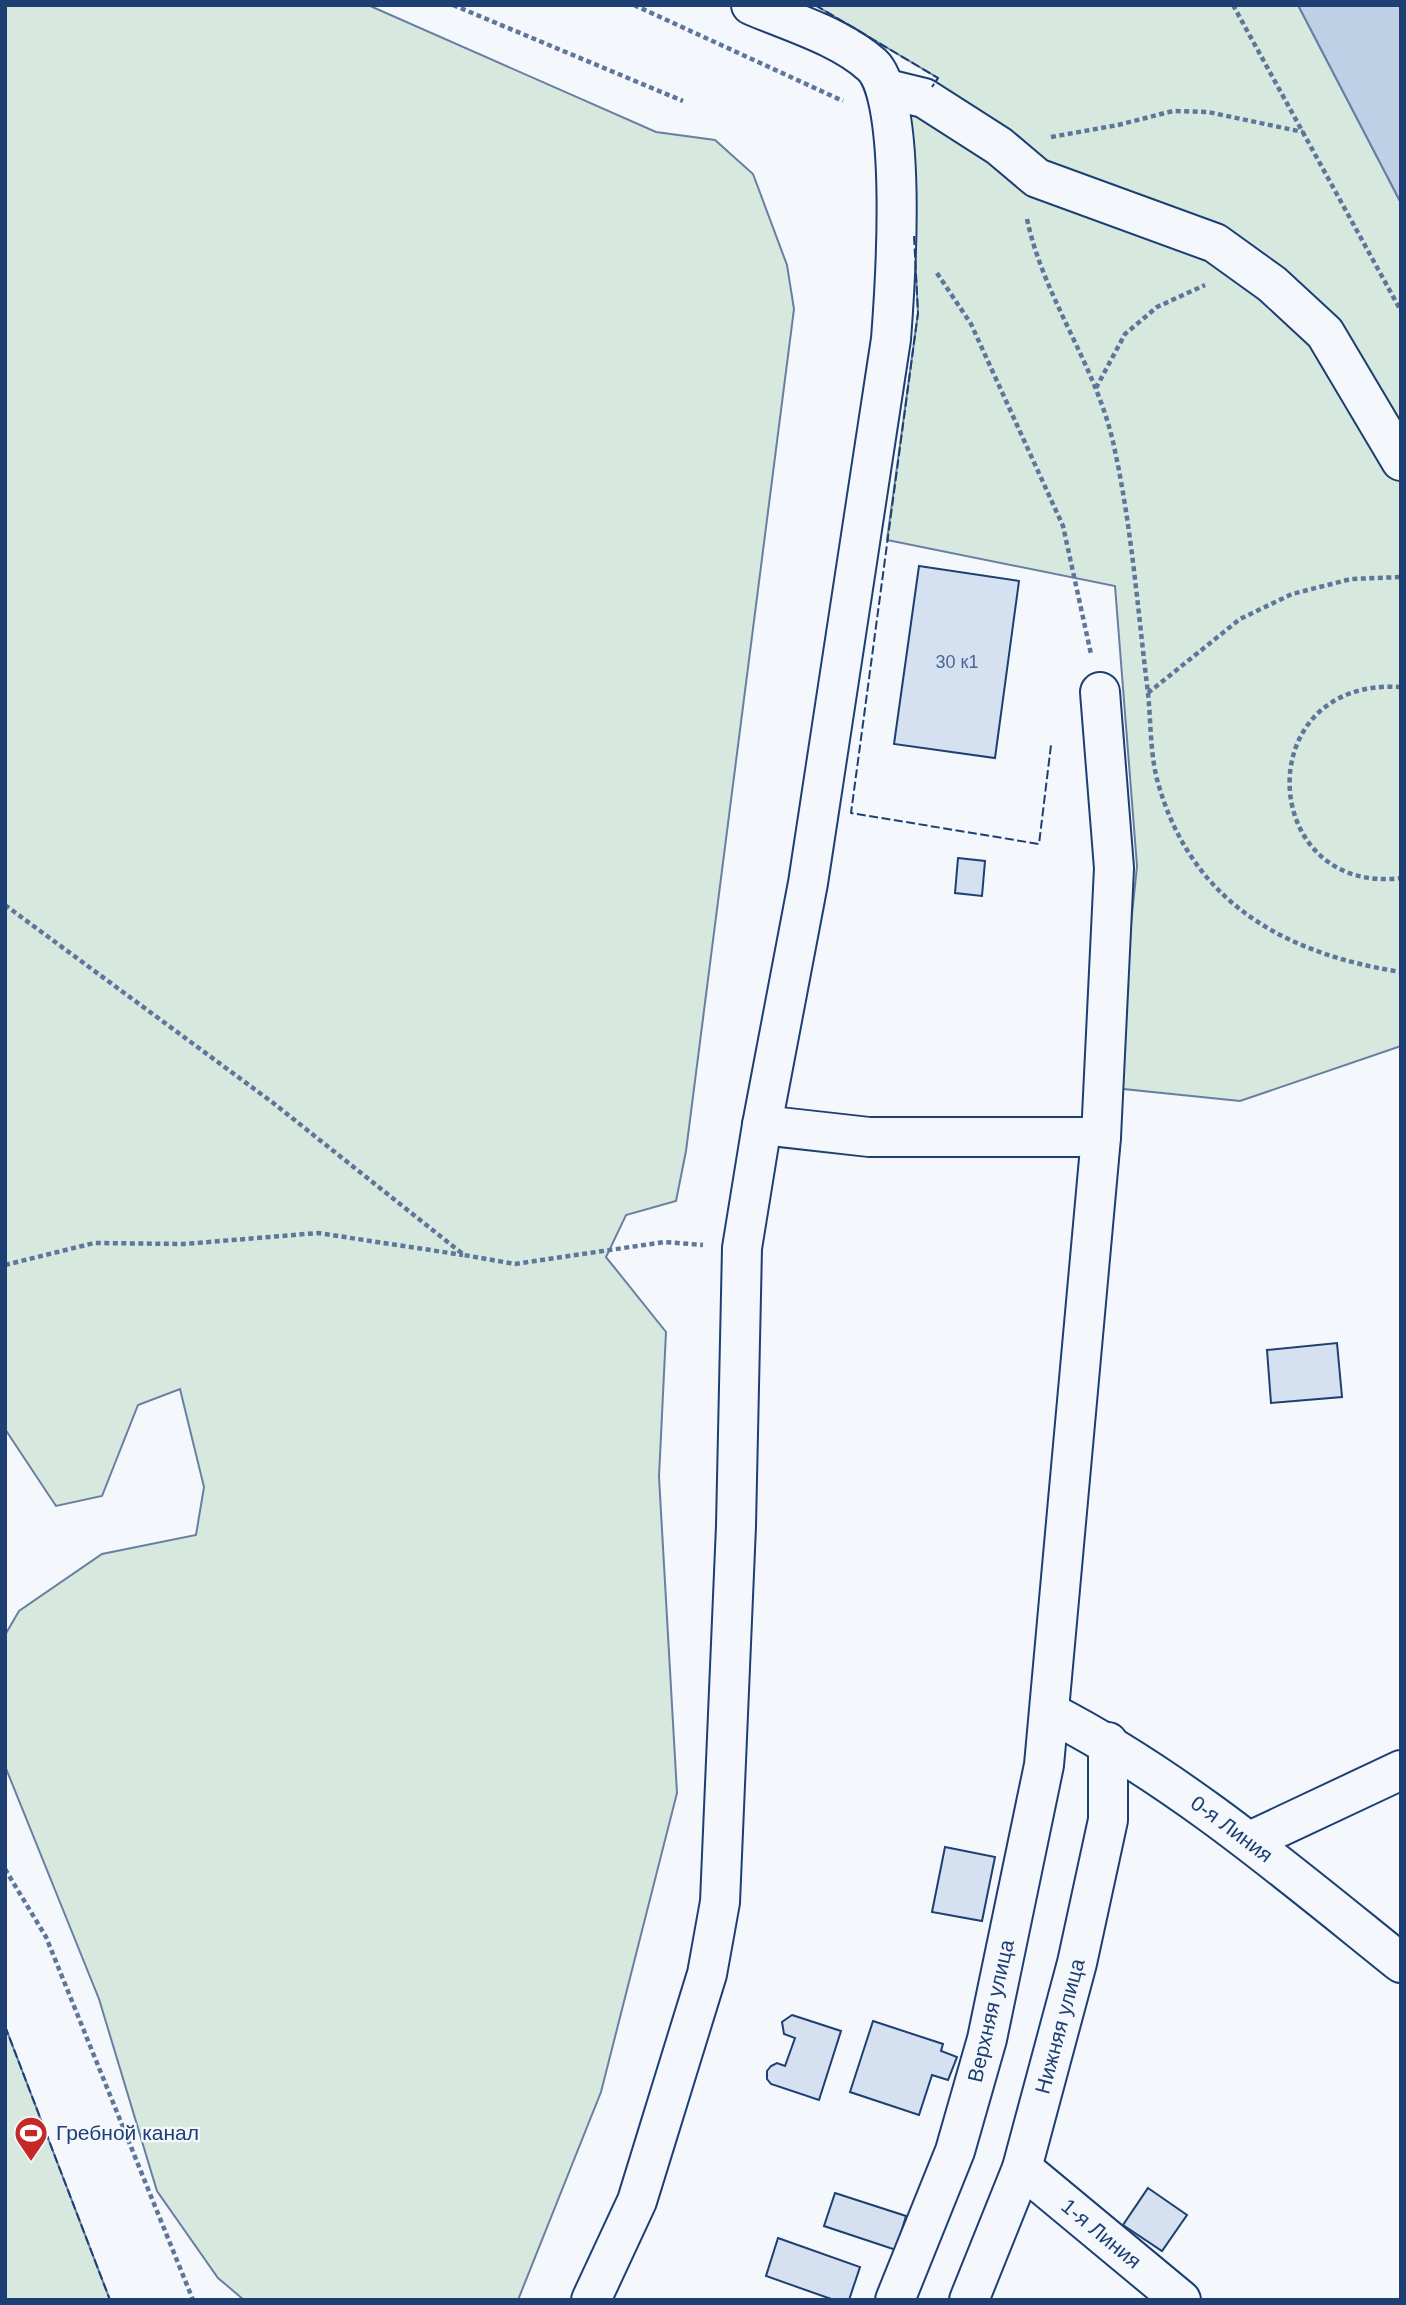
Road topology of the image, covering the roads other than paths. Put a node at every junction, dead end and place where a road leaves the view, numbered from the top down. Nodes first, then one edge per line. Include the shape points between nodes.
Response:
1 (751, 5) edge
2 (890, 106) junction
3 (1401, 461) edge
4 (1100, 692) road end
5 (762, 1125) junction
6 (1101, 1137) junction
7 (1051, 1713) junction
8 (1108, 1742) junction
9 (1401, 1770) edge
10 (1250, 1841) junction
11 (1401, 1963) edge
12 (1022, 2168) junction
13 (591, 2300) edge
14 (895, 2300) edge
15 (968, 2300) edge
16 (1181, 2300) edge

1 - 2 street via 843,45 873,65
2 - 3 street via 924,98 999,146 1037,178 1215,243 1272,284 1325,333
2 - 5 street via 895,279 891,339 808,883
4 - 6 street, Верхняя улица via 1114,868
5 - 6 street via 869,1137
5 - 13 street via 742,1248 720,1902 706,1974 637,2201
6 - 7 street, Верхняя улица
7 - 8 street, 0-я Линия
7 - 14 street, Верхняя улица via 987,2039 955,2151
8 - 10 street, 0-я Линия
8 - 12 street, Нижняя улица via 1108,1820 1077,1963
9 - 10 street
10 - 11 street, 0-я Линия
12 - 15 street, Нижняя улица
12 - 16 street, 1-я Линия

